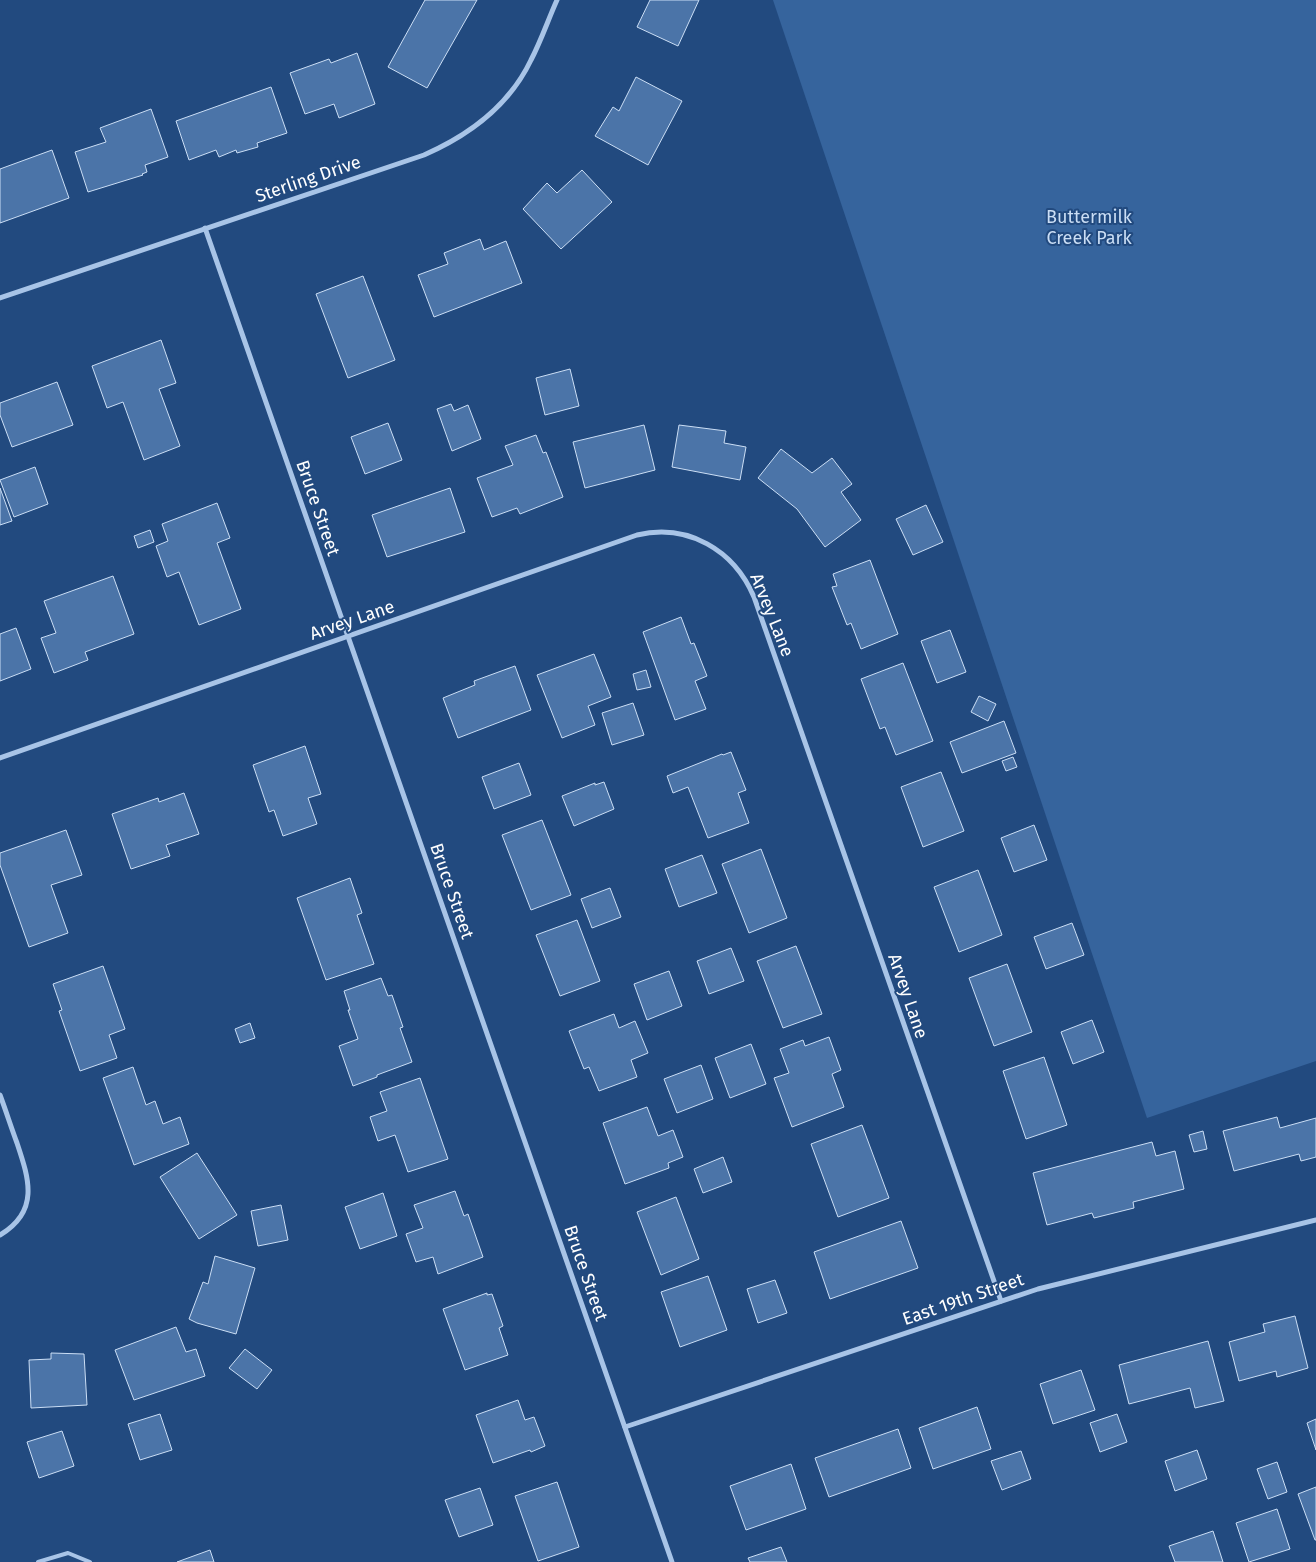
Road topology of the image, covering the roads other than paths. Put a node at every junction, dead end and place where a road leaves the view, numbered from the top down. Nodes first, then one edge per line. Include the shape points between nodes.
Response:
1 (557, 0) edge
2 (205, 228) junction
3 (0, 298) edge
4 (348, 636) junction
5 (0, 758) edge
6 (0, 1095) edge
7 (1316, 1220) edge
8 (0, 1235) edge
9 (1001, 1301) junction
10 (625, 1428) junction
11 (38, 1562) edge
12 (90, 1562) edge
13 (672, 1562) edge

1 - 2 street, Sterling Drive via 522,78 498,108 468,133 424,155
2 - 3 street, Sterling Drive
2 - 4 street, Bruce Street
4 - 5 street, Arvey Lane
4 - 9 street, Arvey Lane via 646,533 671,532 696,538 732,562 754,597
4 - 10 street, Bruce Street
6 - 8 street via 28,1178 27,1201 16,1221
7 - 9 street, East 19th Street
9 - 10 street, East 19th Street
10 - 13 street, Bruce Street
11 - 12 lane via 68,1553

